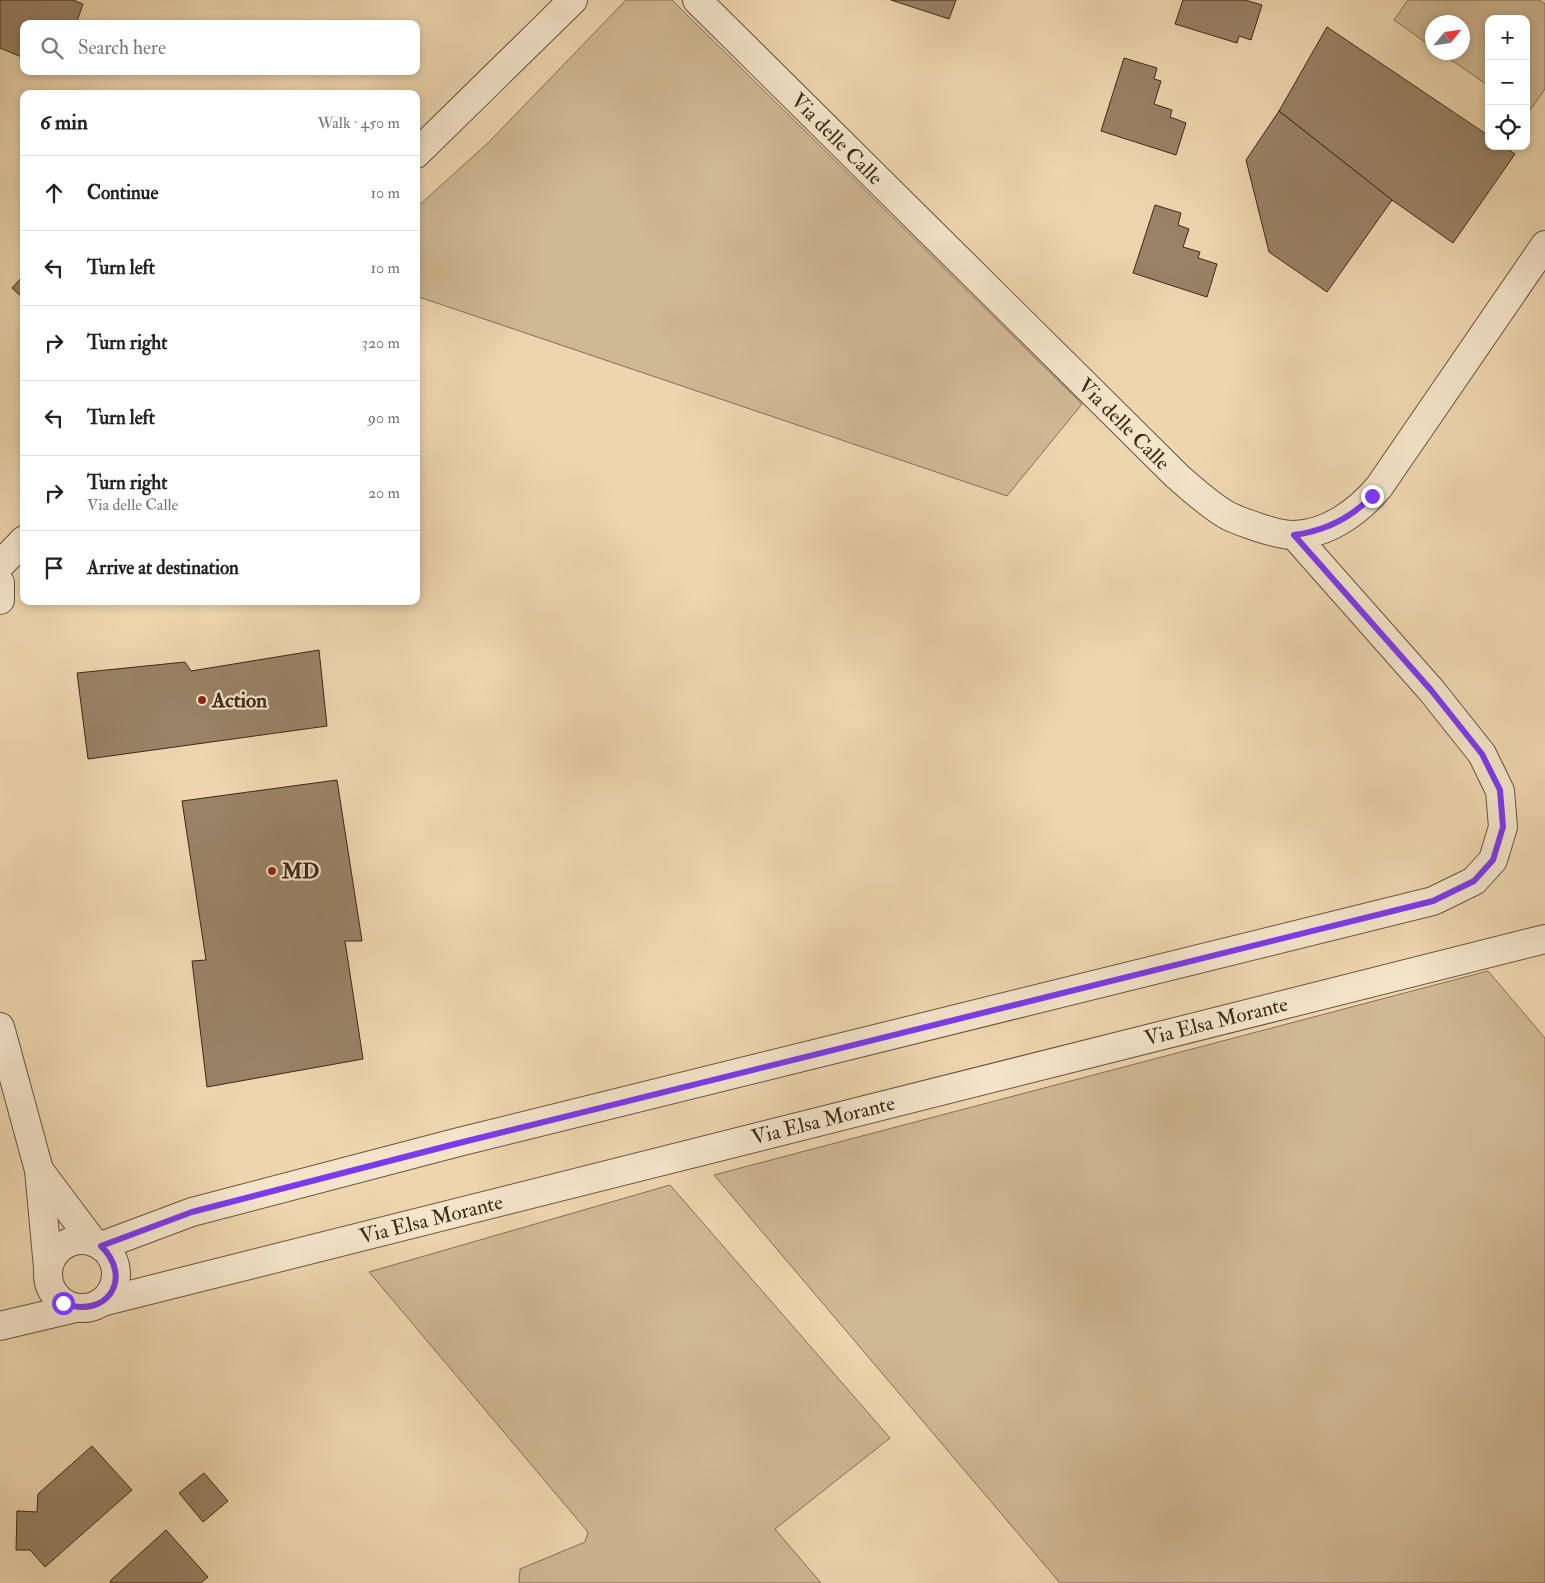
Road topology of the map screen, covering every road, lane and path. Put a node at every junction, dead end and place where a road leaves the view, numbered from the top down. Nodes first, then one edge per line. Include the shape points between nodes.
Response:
1 (573, 0) edge
2 (697, 0) edge
3 (420, 150) edge
4 (1545, 244) edge
5 (1294, 535) junction
6 (20, 544) edge
7 (0, 565) edge
8 (0, 583) edge
9 (0, 600) edge
10 (1545, 939) edge
11 (0, 1027) edge
12 (39, 1170) junction
13 (97, 1244) junction
14 (48, 1268) junction
15 (102, 1302) junction
16 (76, 1308) junction
17 (0, 1326) edge

1 - 3 street
2 - 5 street, Via delle Calle via 1196,493 1227,515 1281,534
4 - 5 street, Via delle Calle via 1372,496 1334,524
5 - 13 street via 1431,690 1482,754 1500,790 1503,827 1493,860 1474,881 1433,901 446,1146 192,1212
6 - 7 street
8 - 9 street
10 - 15 street, Via Elsa Morante
11 - 12 street
12 - 13 street
12 - 14 street
13 - 14 street via 81,1240 70,1242 52,1257
13 - 15 street via 109,1254 116,1274 110,1294
14 - 16 street via 48,1281 54,1294 63,1303
15 - 16 street via 89,1308
16 - 17 street

